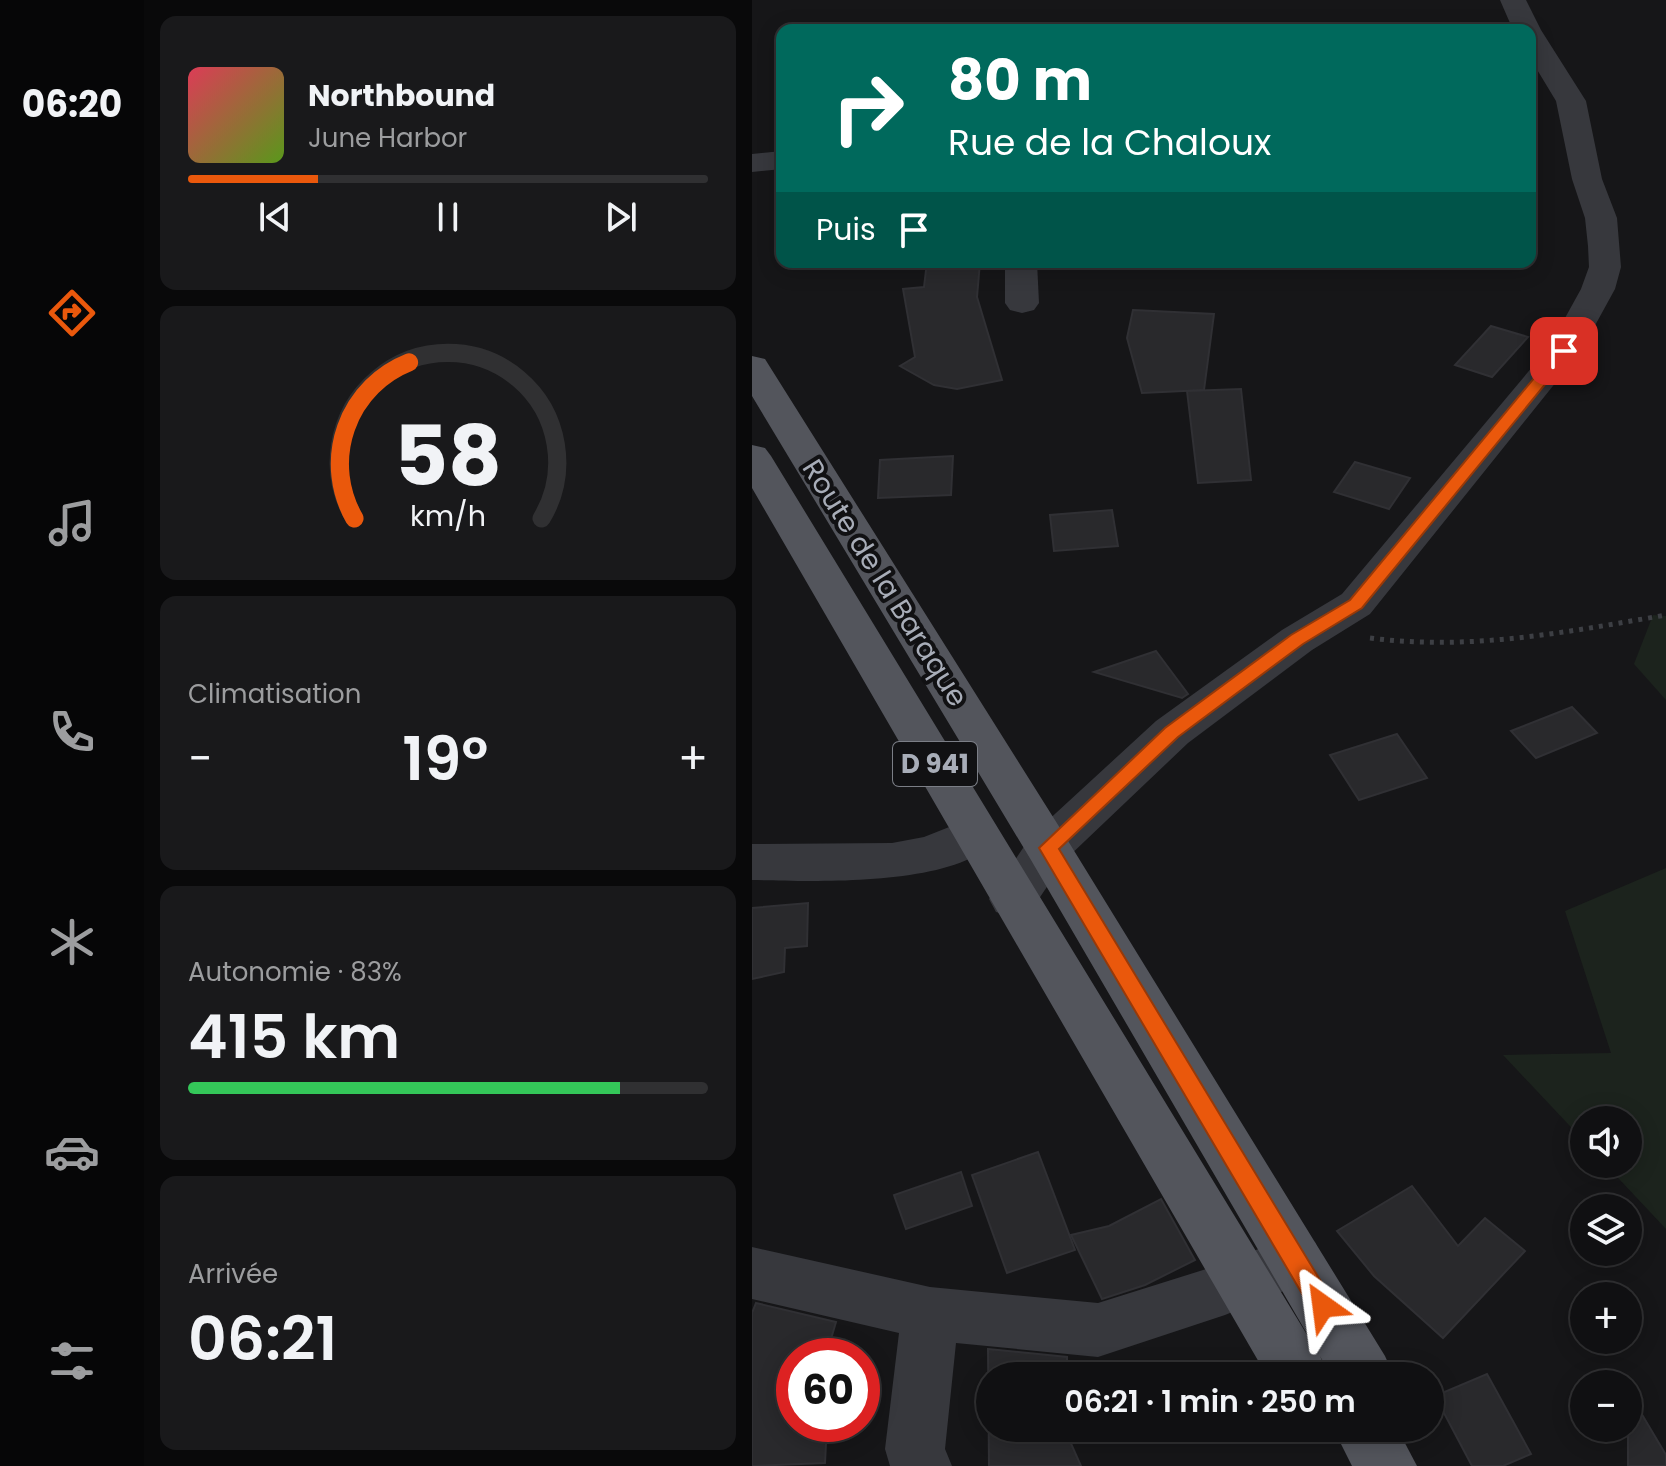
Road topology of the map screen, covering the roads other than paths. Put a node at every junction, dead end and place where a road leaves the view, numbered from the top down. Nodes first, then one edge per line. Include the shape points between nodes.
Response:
1 (1513, 0) edge
2 (1524, 24) edge
3 (1536, 45) edge
4 (776, 161) edge
5 (752, 163) edge
6 (1021, 268) edge
7 (1022, 303) dead end
8 (752, 367) edge
9 (752, 456) edge
10 (977, 833) junction
11 (1048, 848) junction
12 (752, 862) edge
13 (1013, 899) junction
14 (1268, 1271) junction
15 (752, 1273) edge
16 (930, 1314) junction
17 (1295, 1362) edge
18 (1323, 1362) edge
19 (1351, 1362) edge
20 (1338, 1442) edge
21 (1371, 1442) edge
22 (1403, 1442) edge
23 (921, 1466) edge
24 (1352, 1466) edge
25 (1386, 1466) edge
26 (1418, 1466) edge

1 - 2 street
3 - 11 street via 1571,101 1601,218 1605,267 1564,351 1356,604 1297,640 1172,732
4 - 5 street
6 - 7 street
8 - 11 main road, Route de la Baraque / D 941
9 - 10 main road, Route de la Baraque / D 941
10 - 12 street via 905,858
10 - 13 main road, Route de la Baraque / D 941
11 - 13 street
11 - 14 main road, Route de la Baraque / D 941
13 - 14 main road, Route de la Baraque / D 941 via 1116,1073 1176,1117
14 - 16 street via 1098,1330
14 - 17 main road, D 941
14 - 18 main road, Route de la Baraque / D 941
14 - 19 main road, Route de la Baraque / D 941
15 - 16 street
16 - 23 street via 915,1449
20 - 24 main road
21 - 25 main road
22 - 26 main road

